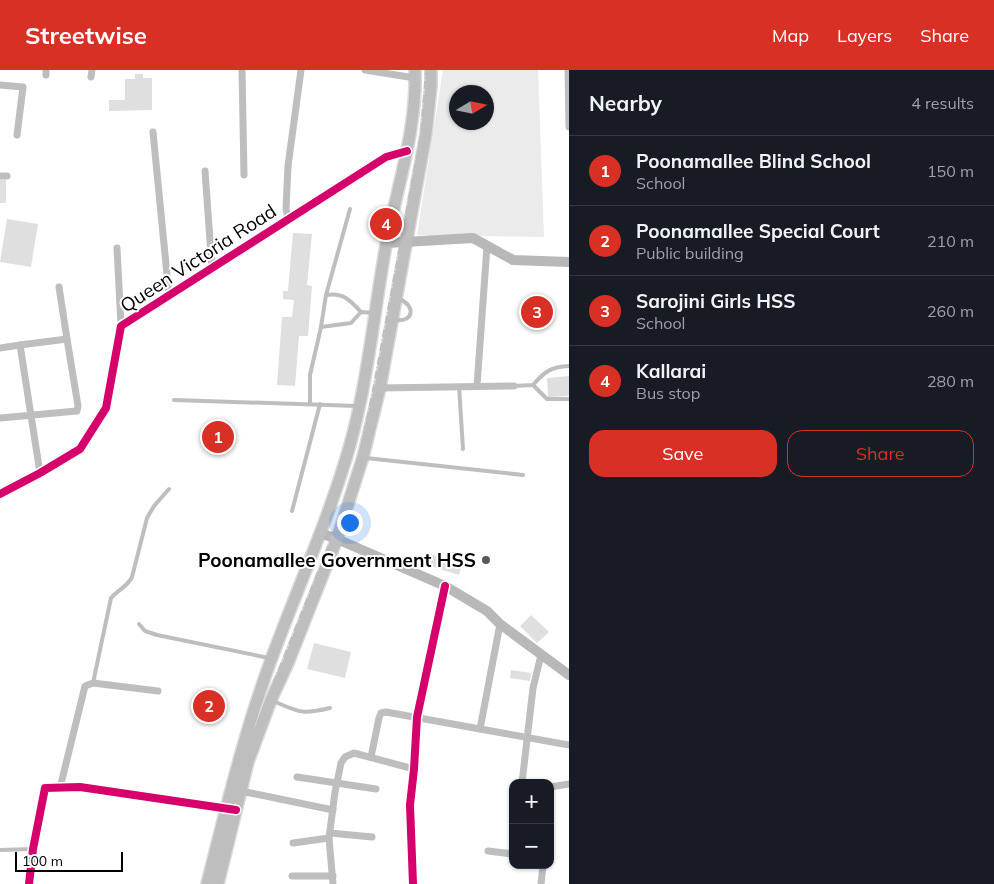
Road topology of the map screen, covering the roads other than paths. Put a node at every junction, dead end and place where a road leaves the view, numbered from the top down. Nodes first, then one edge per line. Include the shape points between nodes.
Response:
1 (242, 70) edge
2 (301, 70) edge
3 (365, 70) edge
4 (431, 70) edge
5 (568, 70) edge
6 (415, 74) edge
7 (0, 85) edge
8 (569, 115) edge
9 (569, 127) edge
10 (153, 132) dead end
11 (17, 135) dead end
12 (407, 151) junction
13 (205, 171) dead end
14 (244, 175) dead end
15 (350, 209) dead end
16 (288, 219) junction
17 (406, 241) junction
18 (387, 243) junction
19 (487, 246) junction
20 (117, 248) dead end
21 (569, 262) edge
22 (212, 268) junction
23 (59, 288) dead end
24 (326, 295) junction
25 (169, 296) junction
26 (396, 298) junction
27 (361, 312) junction
28 (375, 314) junction
29 (392, 320) junction
30 (121, 326) junction
31 (321, 327) junction
32 (67, 339) junction
33 (20, 345) junction
34 (0, 348) edge
35 (569, 366) edge
36 (533, 385) junction
37 (459, 386) junction
38 (477, 386) junction
39 (514, 386) joint
40 (380, 388) junction
41 (569, 399) edge
42 (174, 400) dead end
43 (310, 404) junction
44 (320, 404) junction
45 (358, 406) junction
46 (30, 416) junction
47 (0, 418) edge
48 (463, 449) dead end
49 (364, 457) junction
50 (40, 473) junction
51 (523, 475) dead end
52 (169, 489) dead end
53 (0, 494) edge
54 (292, 511) dead end
55 (320, 533) junction
56 (337, 538) junction
57 (444, 586) junction
58 (139, 624) dead end
59 (500, 624) junction
60 (542, 654) junction
61 (271, 659) junction
62 (568, 671) edge
63 (93, 683) junction
64 (158, 691) dead end
65 (271, 700) junction
66 (330, 708) dead end
67 (417, 717) junction
68 (480, 729) junction
69 (527, 737) junction
70 (569, 745) edge
71 (371, 757) junction
72 (414, 769) junction
73 (297, 777) dead end
74 (522, 779) edge
75 (336, 784) junction
76 (569, 784) edge
77 (554, 786) edge
78 (60, 788) junction
79 (376, 789) dead end
80 (241, 791) junction
81 (231, 808) junction
82 (333, 810) junction
83 (329, 836) junction
84 (372, 837) dead end
85 (293, 843) dead end
86 (33, 849) junction
87 (0, 850) edge
88 (488, 851) dead end
89 (509, 854) edge
90 (543, 869) edge
91 (292, 876) dead end
92 (333, 876) junction
93 (29, 884) edge
94 (207, 884) edge
95 (218, 884) edge
96 (333, 884) edge
97 (413, 884) edge
98 (541, 884) edge

1 - 14 street
2 - 16 street via 288,166
3 - 6 street
4 - 17 main road via 426,134
5 - 8 street
6 - 12 main road
7 - 11 street via 24,87
8 - 9 street
10 - 25 street
12 - 16 street, Queen Victoria Road via 386,156
12 - 18 main road
13 - 22 street
15 - 24 lane
16 - 22 street, Queen Victoria Road
17 - 18 street
17 - 19 street via 473,238
17 - 26 main road
18 - 28 main road
19 - 21 street via 513,260
19 - 38 street
20 - 30 street
22 - 25 street, Queen Victoria Road
23 - 32 street
24 - 27 lane via 341,294
24 - 31 lane
25 - 30 street, Queen Victoria Road
26 - 29 main road
26 - 29 lane via 411,307 410,313 405,320
27 - 28 lane
27 - 31 lane via 351,323
28 - 45 main road
29 - 40 main road
30 - 50 street, Queen Victoria Road via 106,408 80,449
31 - 43 lane via 310,375
32 - 33 street
32 - 46 street via 77,411
33 - 34 street
33 - 46 street
35 - 36 lane via 548,370
36 - 39 lane
36 - 41 lane via 547,398
37 - 38 street
37 - 40 street
37 - 48 lane
38 - 39 street
40 - 49 main road
42 - 43 lane
43 - 44 lane
44 - 45 lane
44 - 54 lane
45 - 55 main road via 350,445
46 - 47 street
46 - 50 street
49 - 51 lane
49 - 56 main road
50 - 53 street, Queen Victoria Road
52 - 63 lane via 147,518 132,577 112,598
55 - 56 street
55 - 61 main road
56 - 57 street
56 - 65 main road
57 - 59 street via 487,611
57 - 67 street
58 - 61 lane via 145,631 158,635
59 - 60 street
59 - 68 street
60 - 62 street
60 - 69 street via 533,688
61 - 81 main road via 250,722
63 - 64 street
63 - 78 street via 84,686 82,691
65 - 66 lane via 307,713
65 - 80 main road
67 - 68 street
67 - 71 street via 381,713
67 - 72 street
68 - 69 street
69 - 70 street
69 - 74 street
71 - 72 street
71 - 75 street via 354,753 345,757
72 - 97 street via 410,805
73 - 75 street
75 - 79 street
75 - 82 street
76 - 77 street
78 - 81 street via 80,787
78 - 86 street via 45,788
80 - 81 main road
80 - 82 street
81 - 94 main road
81 - 95 main road
82 - 83 street
83 - 84 street
83 - 85 street
83 - 92 street
86 - 87 lane
86 - 93 street
88 - 89 street
90 - 98 street
91 - 92 street
92 - 96 street

